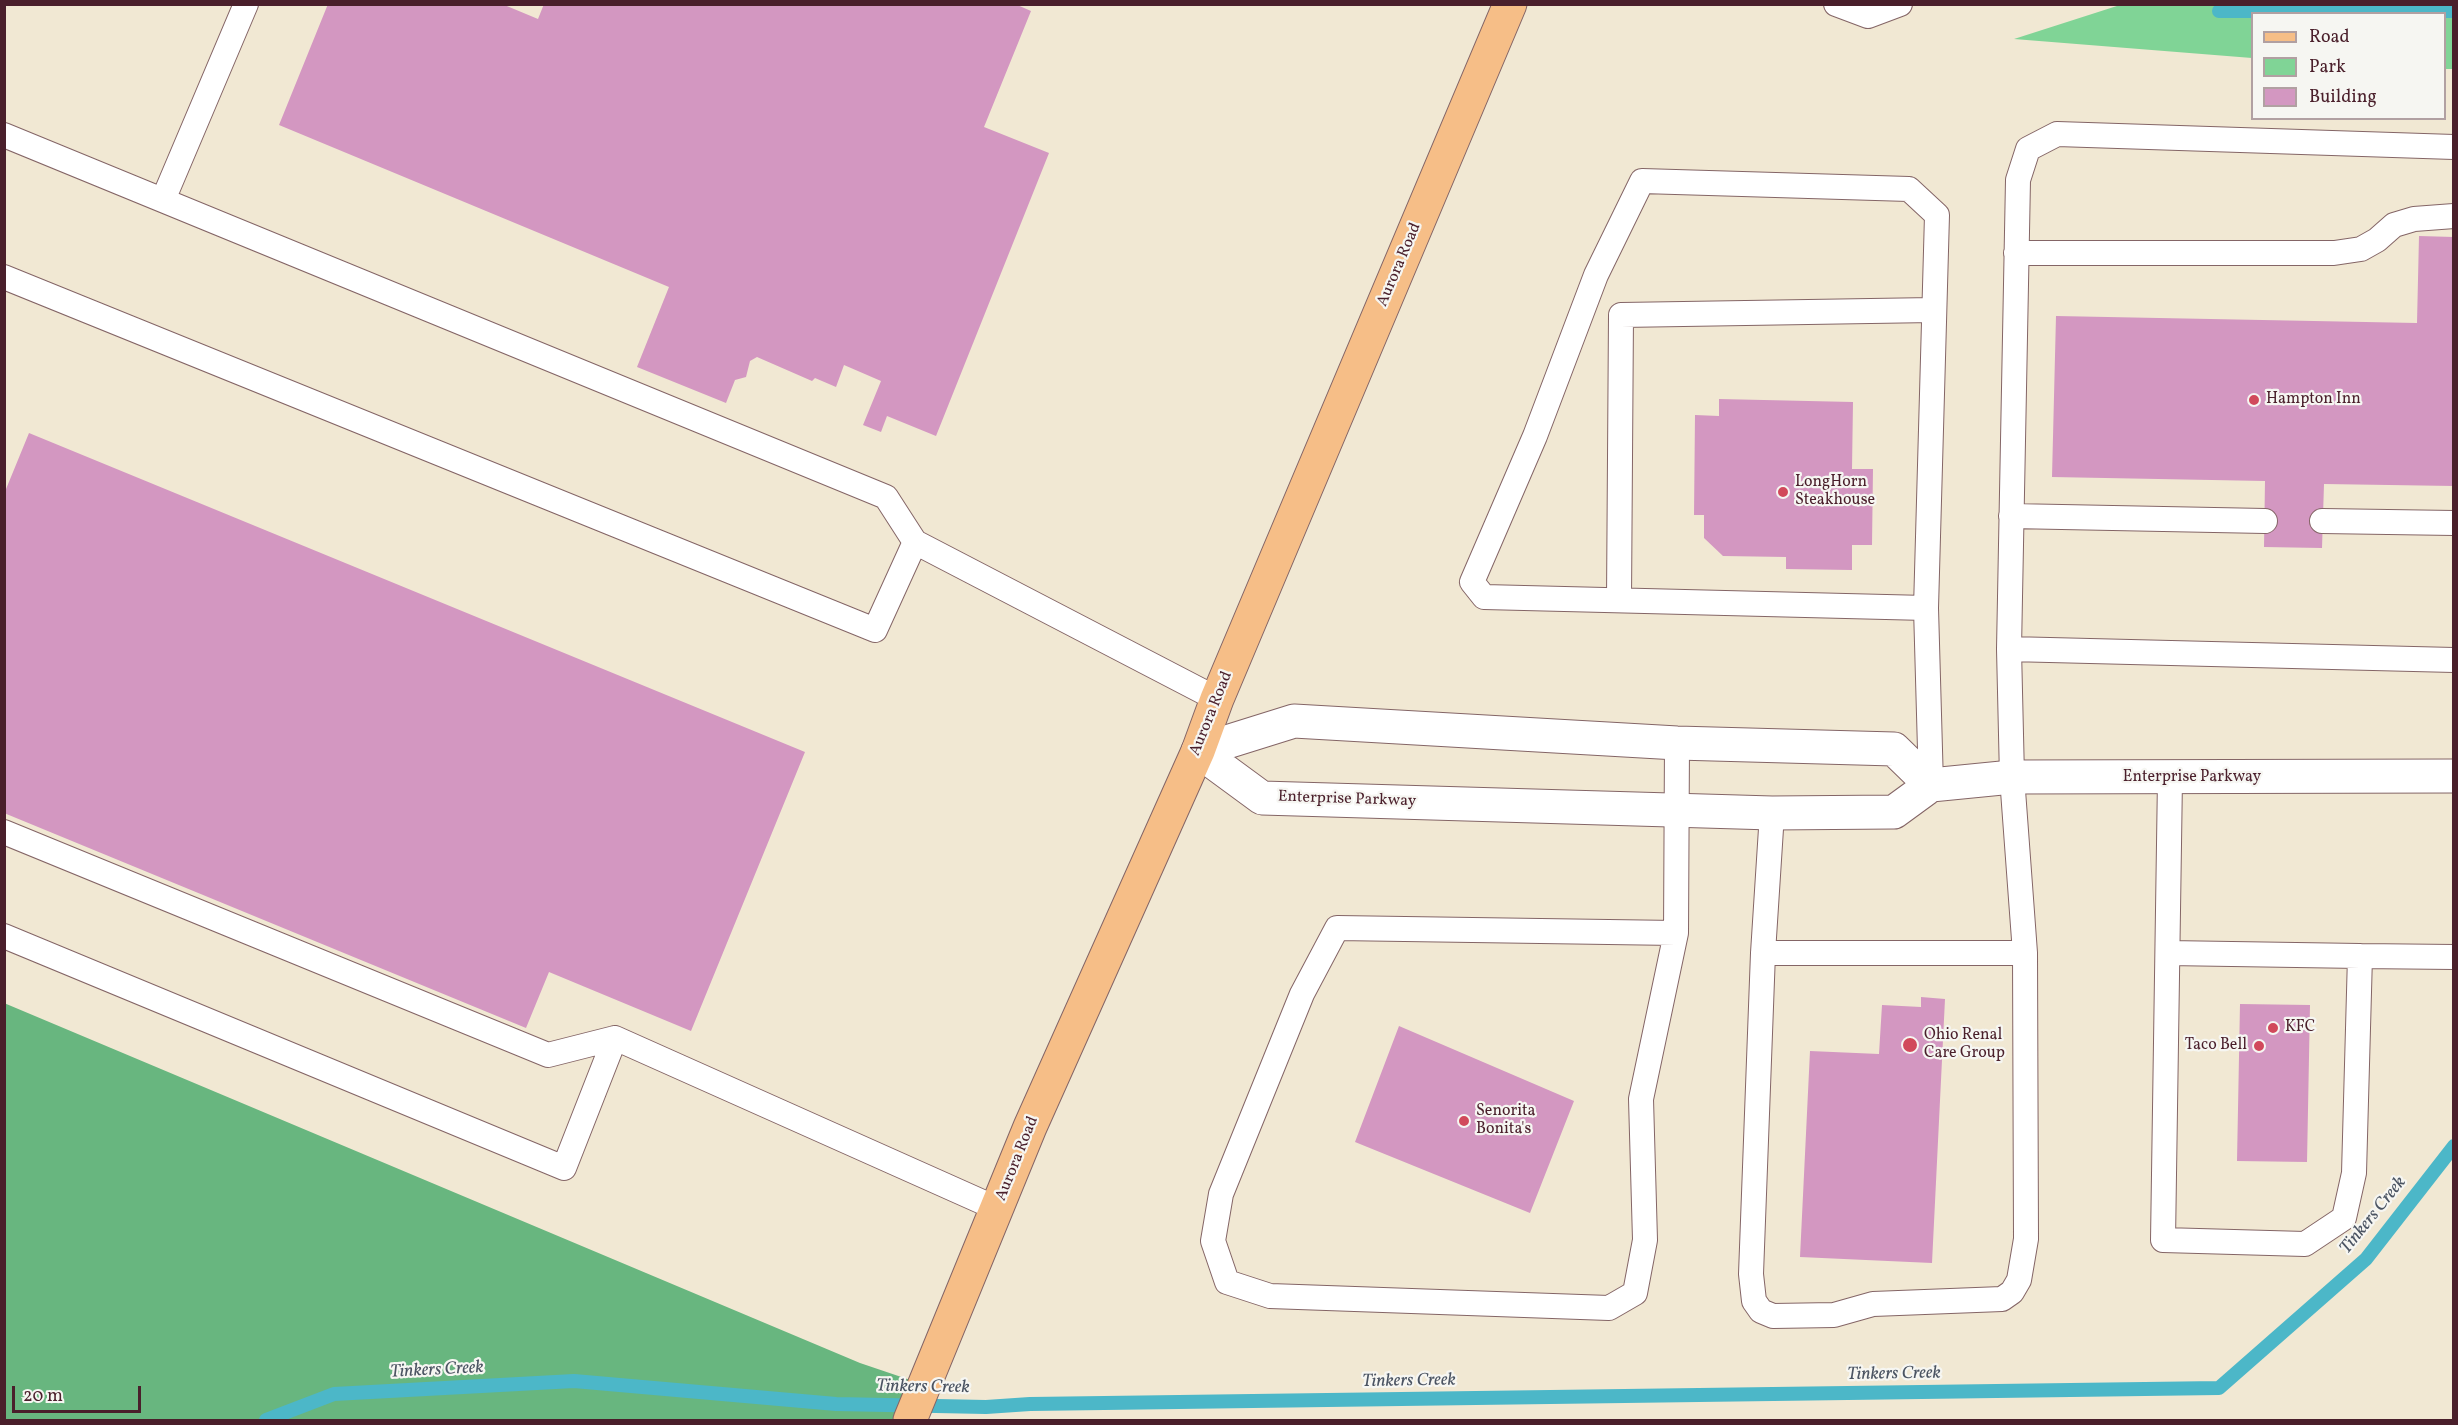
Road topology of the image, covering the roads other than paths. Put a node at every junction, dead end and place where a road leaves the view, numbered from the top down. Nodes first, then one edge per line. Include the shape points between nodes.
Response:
1 (246, 4) edge
2 (1510, 4) edge
3 (1836, 4) edge
4 (1900, 4) edge
5 (4, 135) edge
6 (2454, 147) edge
7 (163, 200) junction
8 (2454, 216) edge
9 (2016, 253) junction
10 (4, 277) edge
11 (1933, 310) junction
12 (1581, 315) junction
13 (1621, 315) junction
14 (2012, 516) junction
15 (2265, 521) dead end
16 (2322, 521) dead end
17 (2454, 523) edge
18 (915, 542) junction
19 (1619, 599) junction
20 (1926, 608) junction
21 (2009, 649) junction
22 (2454, 660) edge
23 (1217, 699) junction
24 (1677, 743) junction
25 (1198, 751) junction
26 (2454, 776) edge
27 (2012, 777) junction
28 (2170, 778) junction
29 (1931, 785) junction
30 (1677, 810) junction
31 (1772, 813) junction
32 (4, 832) edge
33 (1676, 933) junction
34 (4, 936) edge
35 (1763, 952) junction
36 (2025, 952) junction
37 (2168, 952) junction
38 (2360, 956) junction
39 (2454, 957) edge
40 (615, 1038) junction
41 (998, 1209) junction
42 (910, 1420) edge

1 - 7 lane
2 - 23 main road, Aurora Road
3 - 4 lane via 1868,16
5 - 7 lane
6 - 9 lane via 2058,134 2028,149 2018,180
7 - 18 lane via 886,496
8 - 9 lane via 2394,225 2361,249 2334,253
9 - 14 lane
10 - 18 lane via 875,630
11 - 12 lane via 1937,215 1909,189 1642,181
11 - 13 lane
11 - 20 lane
12 - 13 lane
12 - 19 lane via 1535,436 1472,582 1484,597
13 - 19 lane
14 - 15 lane
14 - 21 lane
16 - 17 lane
18 - 23 lane
19 - 20 lane
20 - 29 lane
21 - 22 lane
21 - 27 lane
23 - 25 main road, Aurora Road
24 - 25 street via 1294,721
24 - 29 street via 1894,749
24 - 30 lane
25 - 30 street, Enterprise Parkway via 1262,798
25 - 41 main road, Aurora Road via 1030,1128
26 - 28 street, Enterprise Parkway
27 - 28 street, Enterprise Parkway
27 - 29 street, Enterprise Parkway
27 - 36 lane
28 - 37 lane
29 - 31 street, Enterprise Parkway via 1894,812
30 - 31 street, Enterprise Parkway
30 - 33 lane
31 - 35 lane
32 - 40 lane via 548,1055
33 - 33 lane via 1641,1099 1645,1240 1635,1293 1609,1308 1598,1308 1270,1296 1227,1282 1213,1241 1221,1194 1302,994 1338,928
34 - 40 lane via 564,1168
35 - 36 lane
35 - 36 lane via 1751,1274 1754,1301 1761,1311 1773,1316 1834,1315 1873,1304 1994,1300 2012,1292 2019,1280 2026,1239
37 - 38 lane
37 - 38 lane via 2163,1240 2305,1244 2344,1218 2354,1173
38 - 39 lane
40 - 41 lane
41 - 42 main road, Aurora Road

